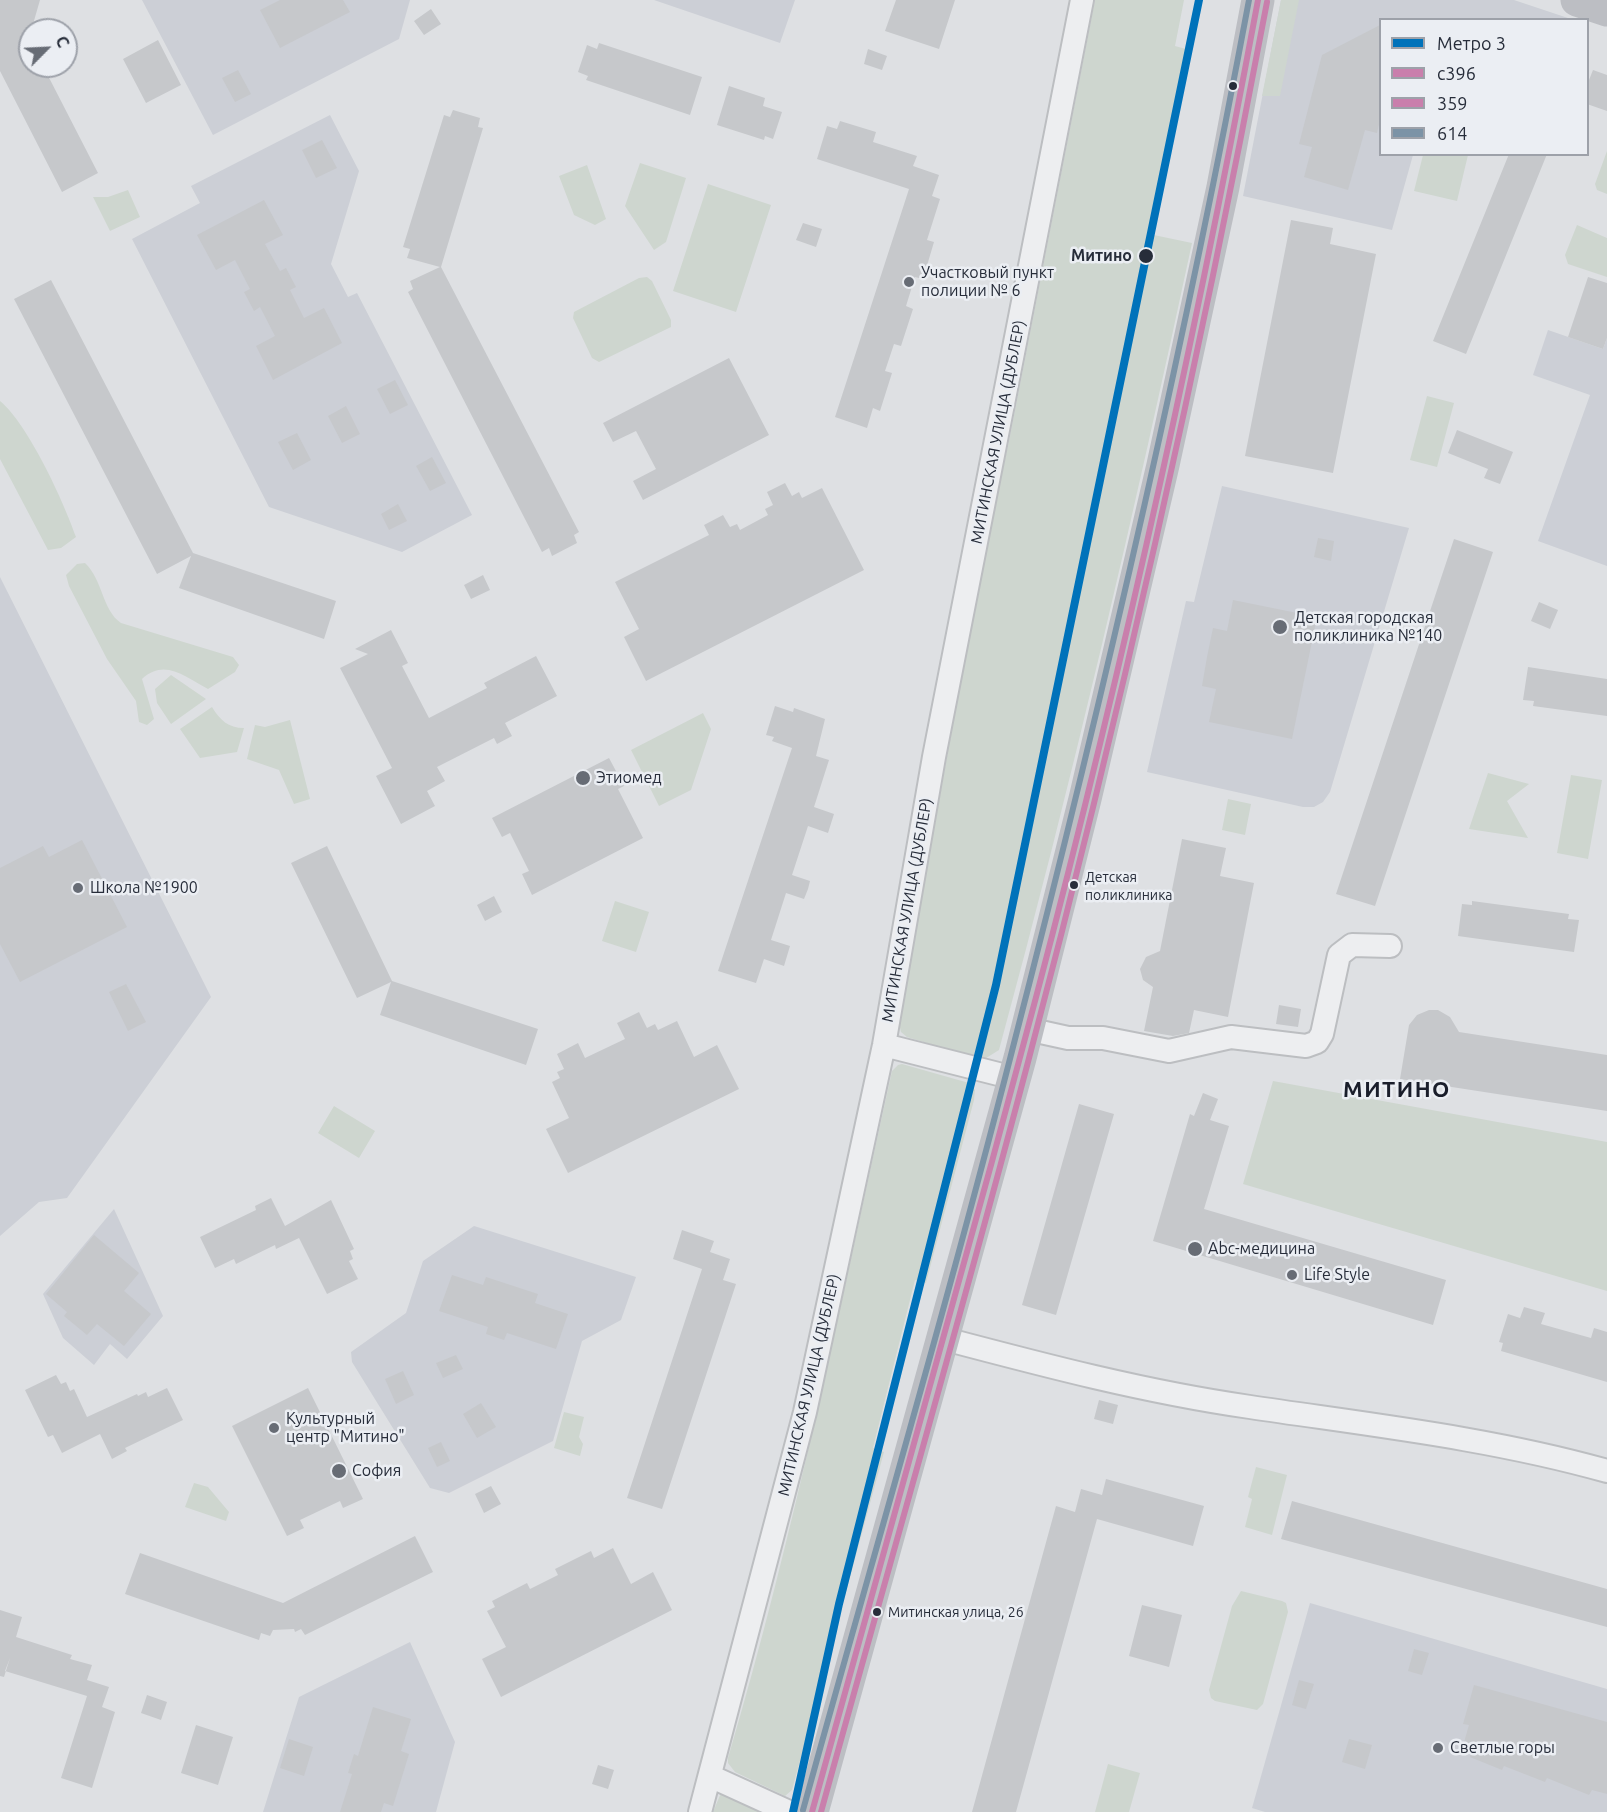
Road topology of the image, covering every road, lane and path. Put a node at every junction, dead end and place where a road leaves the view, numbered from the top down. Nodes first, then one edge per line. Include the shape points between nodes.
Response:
1 (1082, 0) edge
2 (1258, 0) edge
3 (1577, 0) edge
4 (1607, 10) edge
5 (1390, 946) dead end
6 (1027, 1029) junction
7 (884, 1046) junction
8 (1014, 1078) junction
9 (941, 1338) junction
10 (1607, 1471) edge
11 (711, 1776) junction
12 (700, 1812) edge
13 (789, 1812) edge
14 (812, 1812) edge

1 - 7 street, МИТИНСКАЯ УЛИЦА (ДУБЛЕР) via 943,706
2 - 6 main road via 1223,187 1163,465
3 - 4 main road
5 - 6 street via 1352,945 1339,955 1322,1034 1317,1042 1306,1046 1231,1037 1169,1051
6 - 8 main road
7 - 8 street
7 - 11 street, МИТИНСКАЯ УЛИЦА (ДУБЛЕР) via 805,1412
8 - 9 main road
9 - 10 street via 1099,1379 1455,1437
9 - 14 main road
11 - 12 street, МИТИНСКАЯ УЛИЦА (ДУБЛЕР)
11 - 13 street

